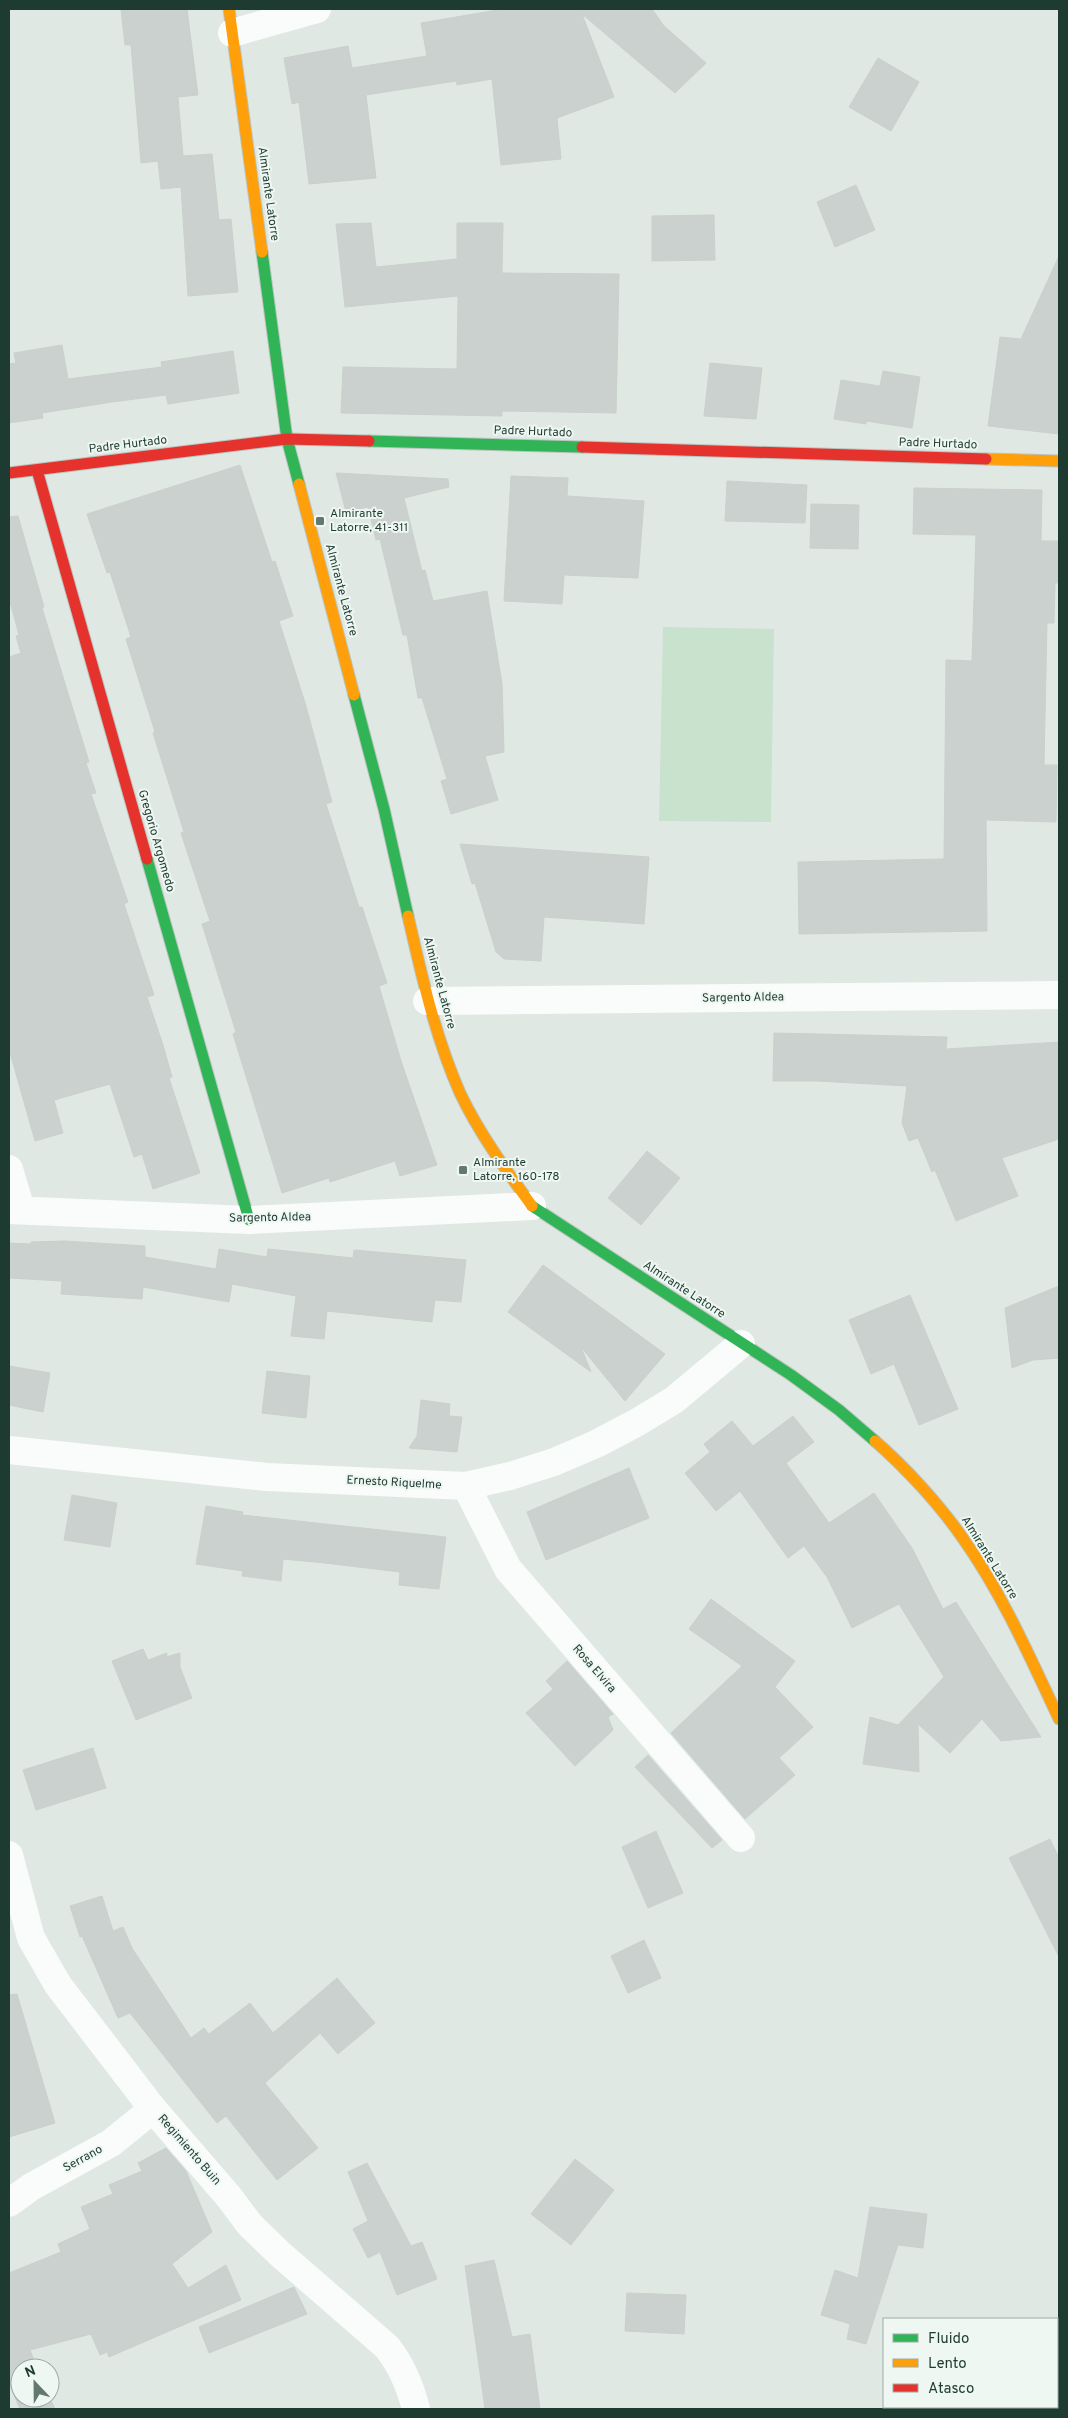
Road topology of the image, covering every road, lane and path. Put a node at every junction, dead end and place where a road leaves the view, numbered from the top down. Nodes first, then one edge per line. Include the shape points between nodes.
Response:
1 (317, 9) edge
2 (231, 21) edge
3 (287, 438) junction
4 (1059, 461) edge
5 (37, 470) junction
6 (9, 473) edge
7 (1059, 995) edge
8 (427, 1001) junction
9 (9, 1169) edge
10 (532, 1206) junction
11 (15, 1210) edge
12 (249, 1220) junction
13 (741, 1344) junction
14 (9, 1450) edge
15 (466, 1486) junction
16 (1059, 1719) edge
17 (741, 1838) dead end
18 (9, 1855) edge
19 (153, 2109) junction
20 (9, 2203) edge
21 (416, 2409) edge

1 - 2 street
2 - 3 main road, Almirante Latorre
3 - 4 main road, Padre Hurtado
3 - 5 main road, Padre Hurtado
3 - 8 main road, Almirante Latorre via 384,809
5 - 6 main road, Padre Hurtado
5 - 12 main road, Gregorio Argomedo
7 - 8 street, Sargento Aldea
8 - 10 main road, Almirante Latorre via 461,1094 494,1152
9 - 11 street
10 - 12 street, Sargento Aldea
10 - 13 main road, Almirante Latorre
11 - 12 street, Sargento Aldea
13 - 15 street, Ernesto Riquelme via 674,1400 596,1444 519,1473
13 - 16 main road, Almirante Latorre via 838,1410 883,1448 924,1491 962,1536 990,1582 1016,1628
14 - 15 street, Ernesto Riquelme via 267,1477
15 - 17 street, Rosa Elvira via 508,1569
18 - 19 street, Regimiento Buin via 32,1938 58,1985
19 - 20 street, Serrano via 111,2143 31,2187
19 - 21 street, Regimiento Buin via 250,2225 387,2347 410,2384

